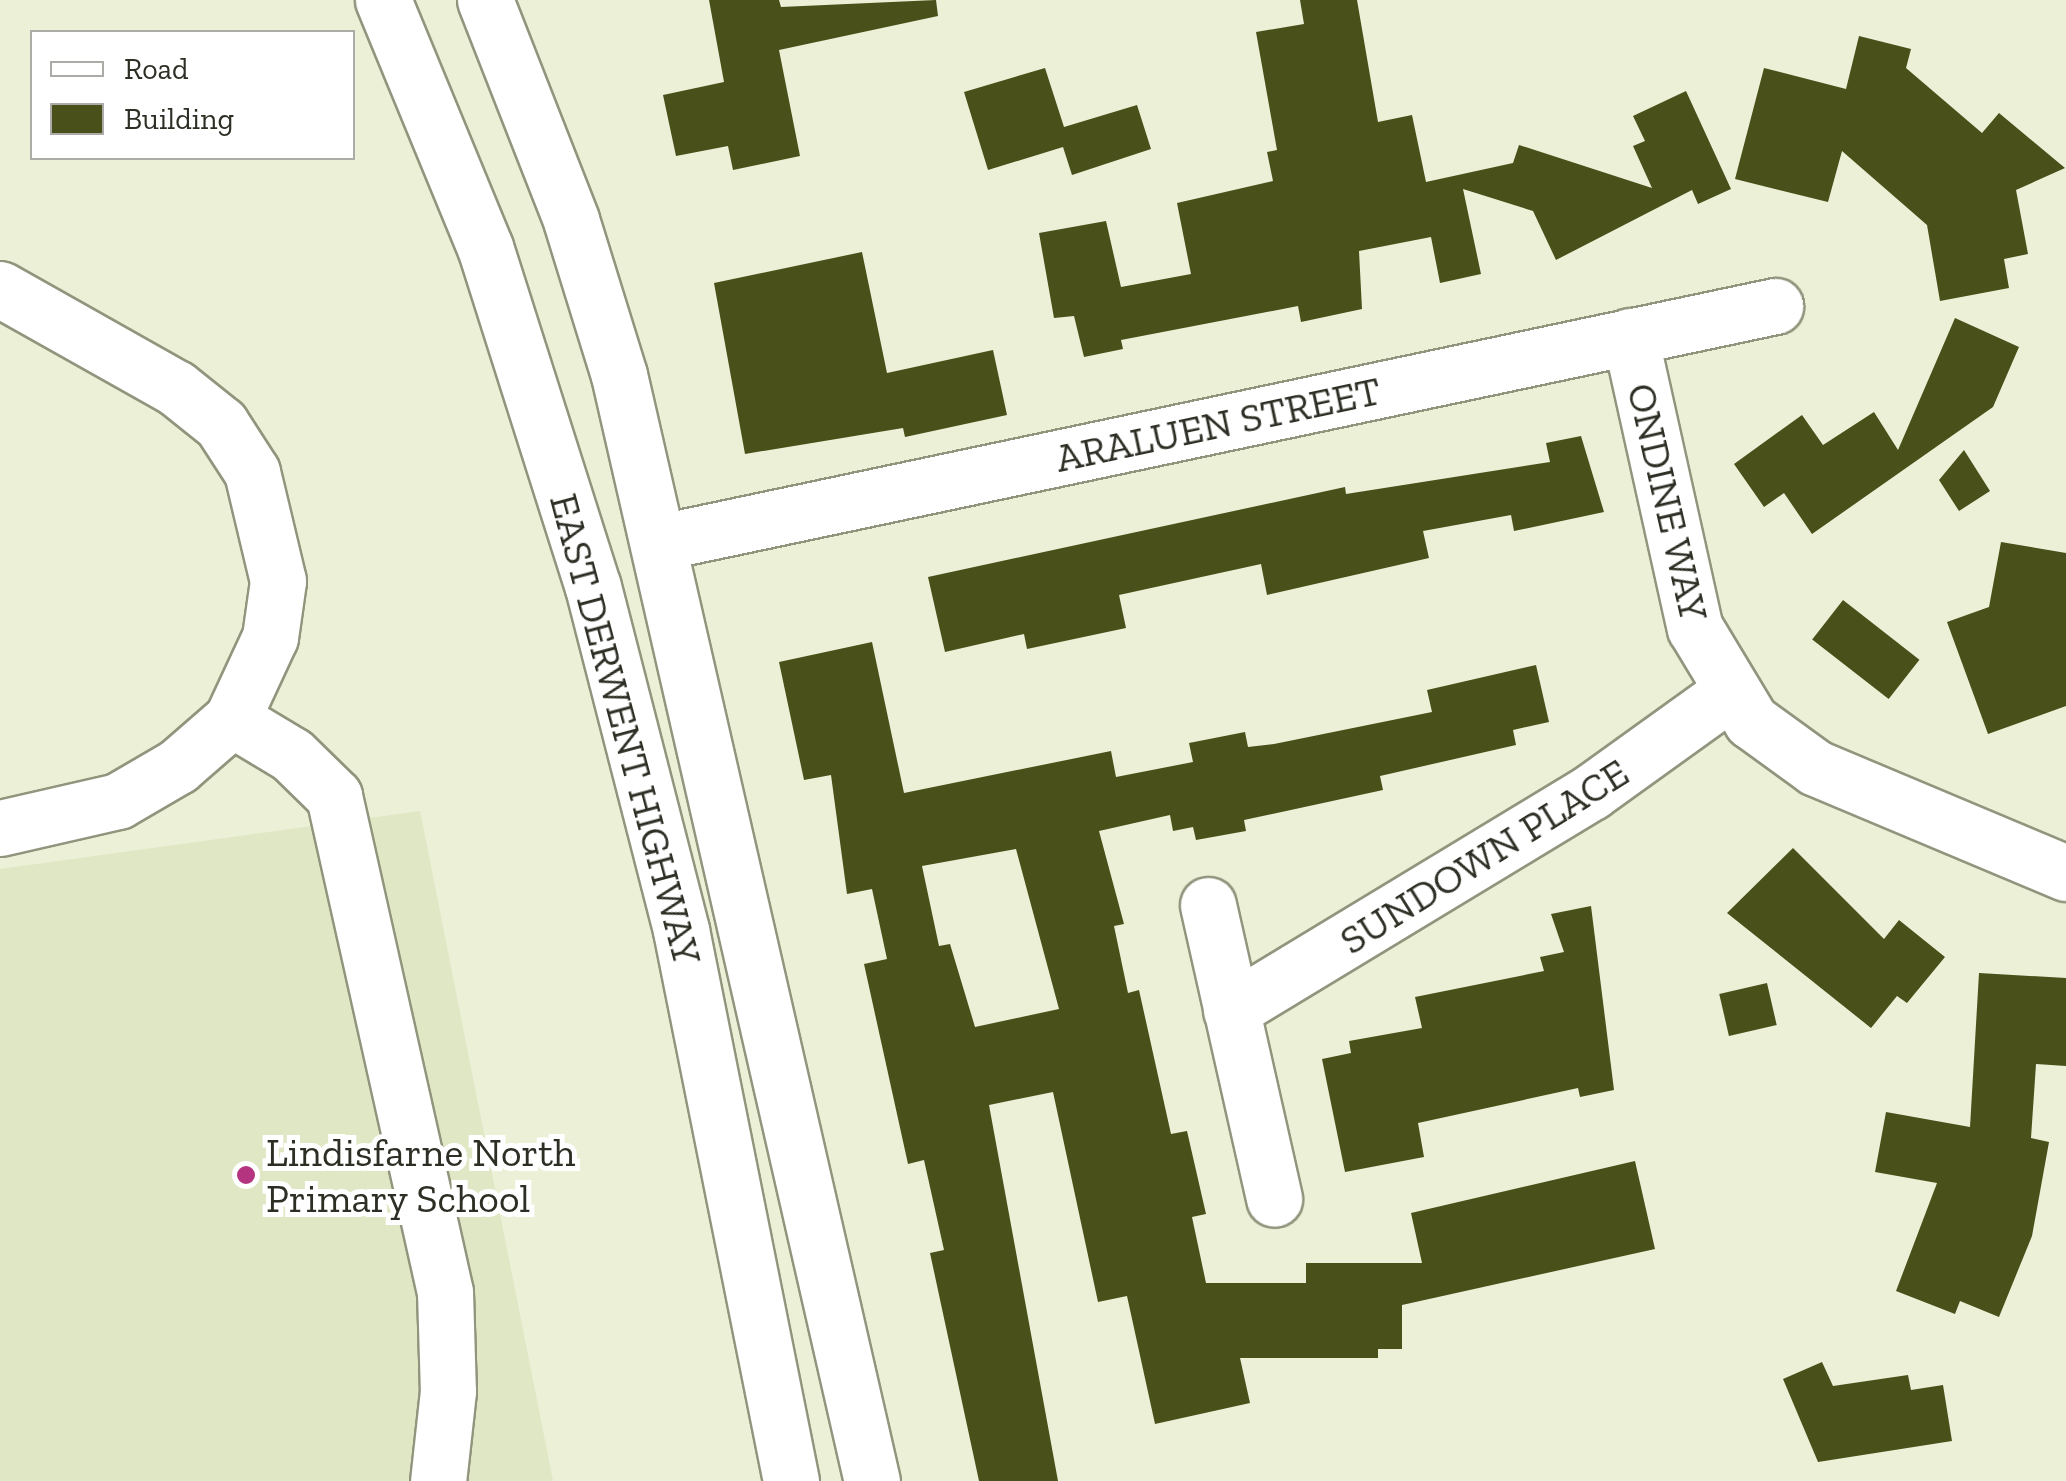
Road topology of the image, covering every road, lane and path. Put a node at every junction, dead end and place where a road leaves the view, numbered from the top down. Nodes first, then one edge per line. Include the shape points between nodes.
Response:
1 (383, 0) edge
2 (485, 0) edge
3 (0, 288) edge
4 (1776, 306) dead end
5 (1630, 336) junction
6 (661, 542) junction
7 (1730, 692) junction
8 (232, 719) junction
9 (0, 828) edge
10 (2066, 873) edge
11 (1208, 905) dead end
12 (1232, 1010) junction
13 (1274, 1200) dead end
14 (438, 1481) edge
15 (791, 1481) edge
16 (872, 1481) edge

1 - 15 street, EAST DERWENT HIGHWAY via 498,283 592,587 681,930
2 - 6 street, EAST DERWENT HIGHWAY via 570,220
3 - 8 street via 176,388 221,424 252,472 278,581 270,636
4 - 5 street, ARALUEN STREET
5 - 6 street, ARALUEN STREET
5 - 7 street, ONDINE WAY via 1684,590
6 - 16 street, EAST DERWENT HIGHWAY
7 - 10 street, ONDINE WAY via 1777,744 1816,768
7 - 12 street, SUNDOWN PLACE via 1590,792
8 - 9 street via 178,766 118,802
8 - 14 street via 292,755 334,796 445,1292 448,1392
11 - 12 street
12 - 13 street

